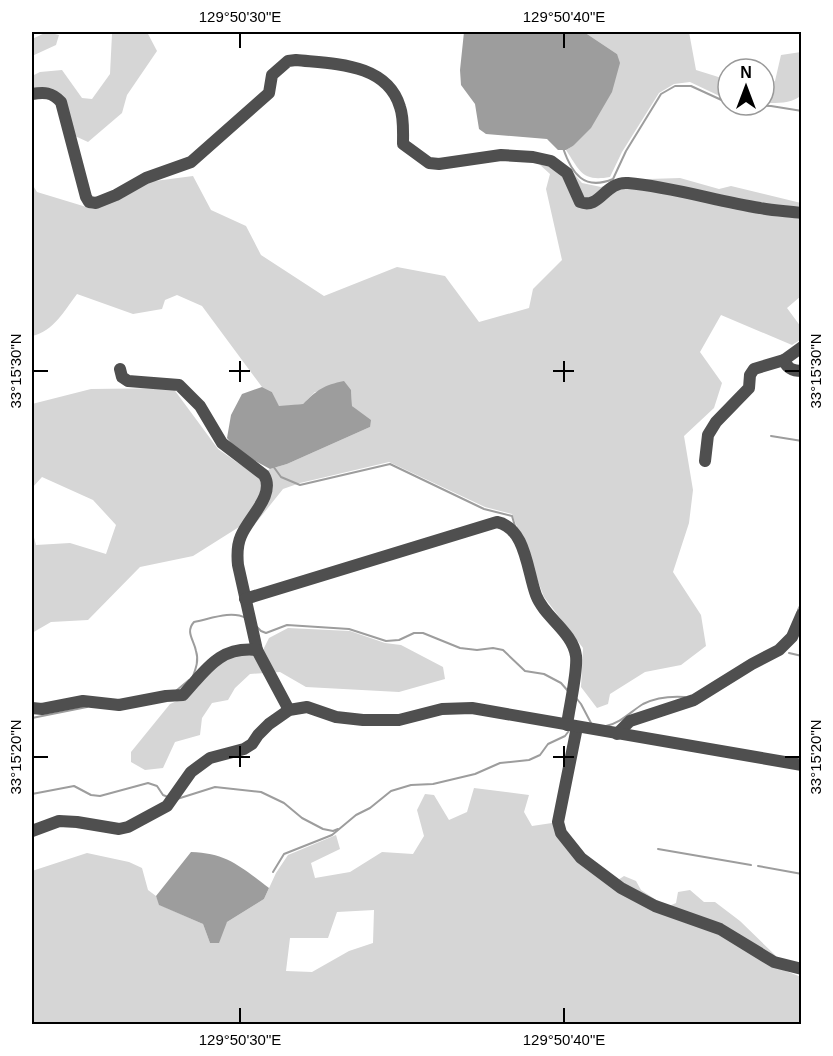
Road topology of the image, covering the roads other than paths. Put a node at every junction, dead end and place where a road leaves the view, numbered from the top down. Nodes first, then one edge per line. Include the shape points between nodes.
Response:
1 (32, 94) edge
2 (801, 213) edge
3 (801, 347) edge
4 (784, 360) junction
5 (120, 369) dead end
6 (801, 371) edge
7 (705, 461) dead end
8 (245, 599) junction
9 (801, 614) edge
10 (257, 650) junction
11 (32, 708) edge
12 (289, 710) junction
13 (572, 726) junction
14 (617, 734) junction
15 (801, 765) edge
16 (32, 831) edge
17 (801, 969) edge

1 - 2 street via 44,92 61,102 89,202 96,203 146,178 191,162 269,93 272,75 296,60 351,66 387,83 401,110 403,144 429,163 501,155 550,161 567,173 580,202 587,205 622,183
3 - 4 street
4 - 6 street via 794,371
4 - 7 street via 754,369 748,388 708,435
5 - 8 street via 128,381 179,385 200,406 222,443 267,480 265,495 240,536 237,551
8 - 10 street
8 - 13 street via 496,522 506,524 524,552 536,598 574,647
9 - 14 street via 792,637 778,650 694,700 630,721
10 - 11 street via 230,651 183,695 119,705 83,701
10 - 12 street
12 - 13 street via 307,707 336,717 399,720 442,709 472,708
12 - 16 street via 244,749 210,758 191,772 167,806 128,827 59,821
13 - 14 street
13 - 17 street via 558,822 561,833 581,858 621,888 655,906 720,929 774,962
14 - 15 street

